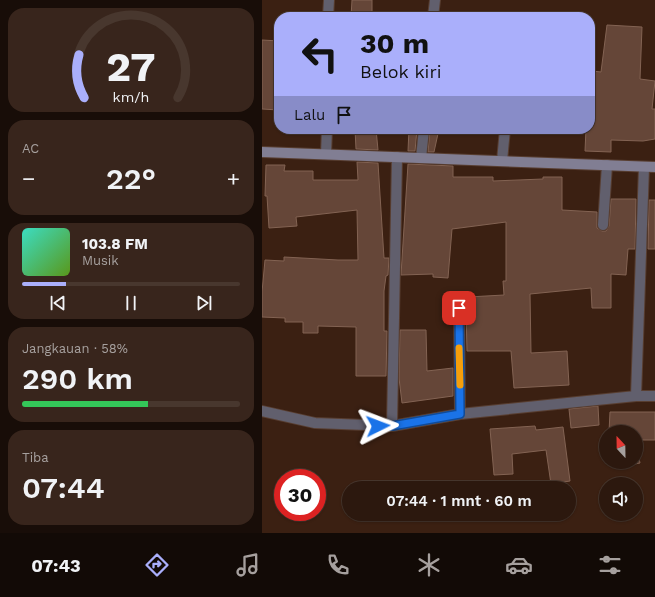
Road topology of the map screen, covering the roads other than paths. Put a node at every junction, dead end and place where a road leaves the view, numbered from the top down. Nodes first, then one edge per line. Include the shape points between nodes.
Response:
1 (329, 0) edge
2 (435, 0) edge
3 (328, 12) edge
4 (434, 12) edge
5 (327, 134) edge
6 (423, 134) edge
7 (505, 134) edge
8 (262, 152) edge
9 (326, 154) junction
10 (397, 157) junction
11 (421, 158) junction
12 (502, 161) junction
13 (607, 165) junction
14 (644, 167) junction
15 (655, 167) edge
16 (603, 225) dead end
17 (459, 308) dead end
18 (636, 396) junction
19 (655, 396) edge
20 (262, 411) edge
21 (460, 414) junction
22 (392, 426) junction

1 - 3 street
2 - 4 street
5 - 9 street
6 - 11 street
7 - 12 street
8 - 9 street
9 - 10 street
10 - 11 street
10 - 22 street
11 - 12 street
12 - 13 street
13 - 14 street
13 - 16 street
14 - 15 street
14 - 18 street
17 - 21 street
18 - 19 street
18 - 21 street
20 - 22 street via 315,424
21 - 22 street

